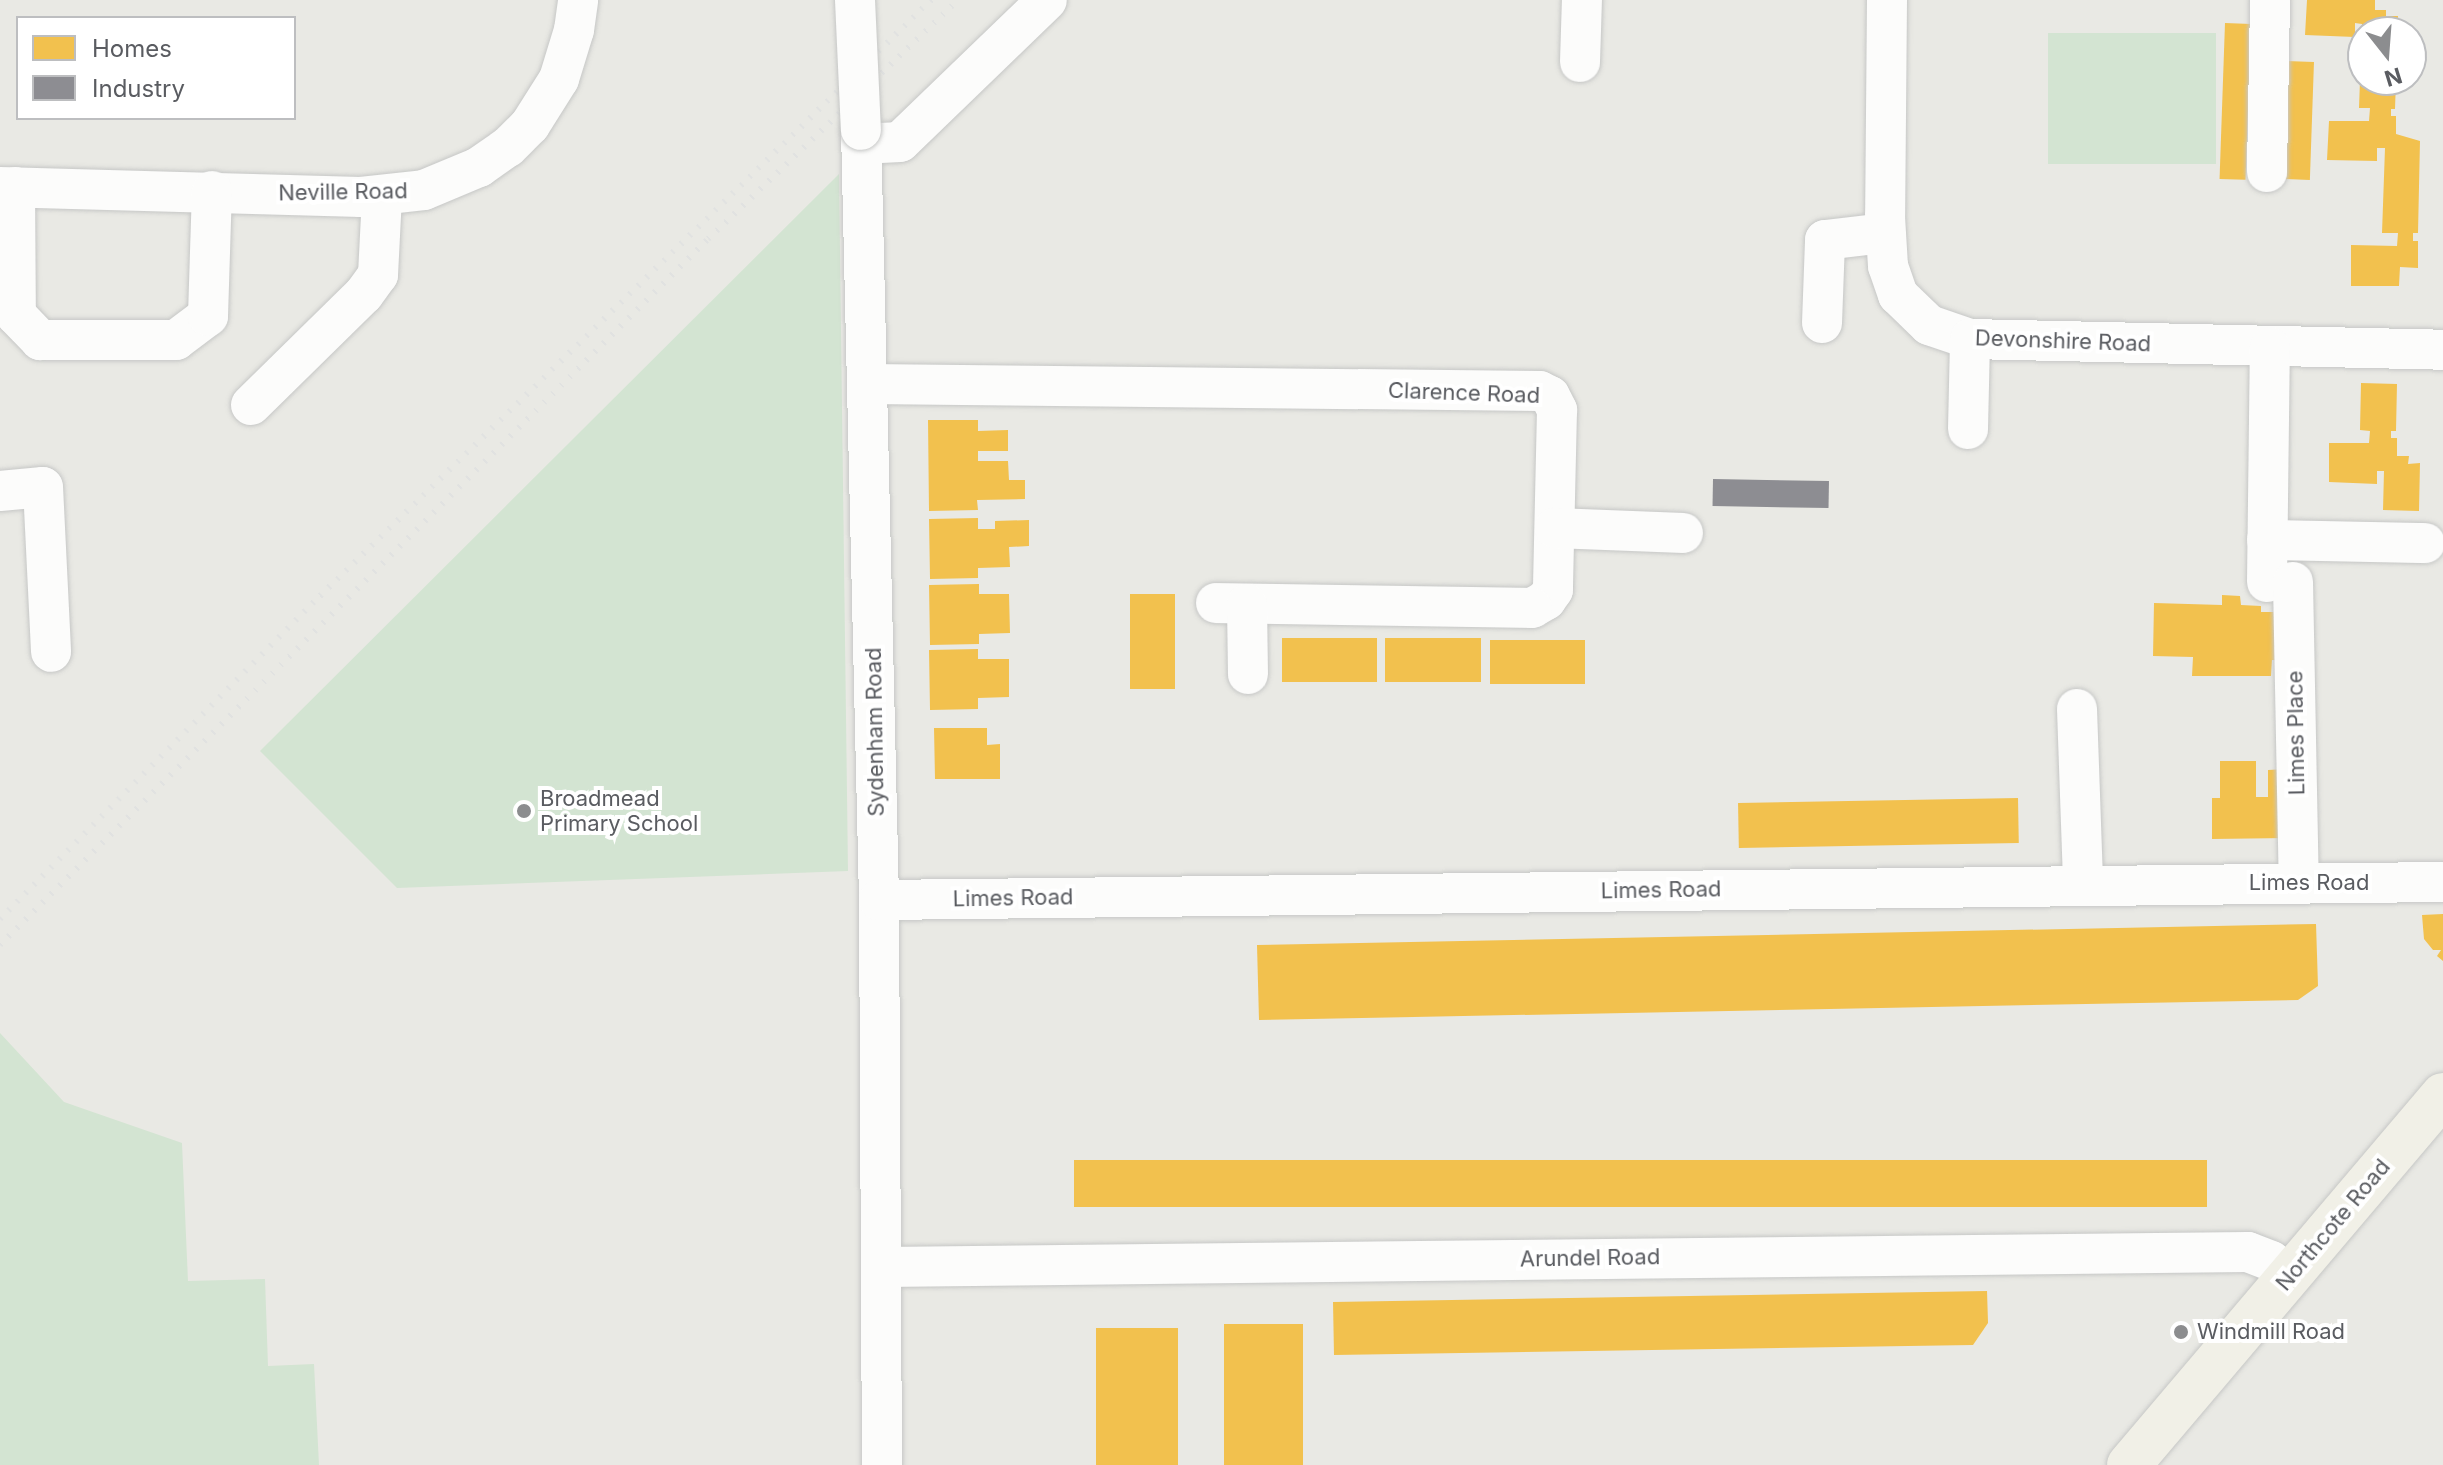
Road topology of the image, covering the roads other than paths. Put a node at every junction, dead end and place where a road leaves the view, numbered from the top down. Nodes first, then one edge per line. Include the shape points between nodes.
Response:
1 (578, 0) edge
2 (855, 0) edge
3 (1047, 0) edge
4 (1582, 0) edge
5 (1887, 0) edge
6 (2270, 0) edge
7 (1580, 62) dead end
8 (861, 137) junction
9 (2267, 172) dead end
10 (8, 187) edge
11 (212, 191) junction
12 (382, 196) junction
13 (1885, 233) junction
14 (1822, 323) dead end
15 (1970, 339) junction
16 (2270, 347) junction
17 (2443, 350) edge
18 (868, 384) junction
19 (251, 405) dead end
20 (1968, 429) dead end
21 (0, 491) edge
22 (1555, 528) junction
23 (1683, 533) dead end
24 (2267, 540) junction
25 (2425, 543) dead end
26 (51, 652) dead end
27 (1248, 674) dead end
28 (2077, 709) dead end
29 (2427, 882) edge
30 (2299, 883) junction
31 (2083, 885) junction
32 (879, 900) junction
33 (2443, 1095) edge
34 (884, 1267) junction
35 (2289, 1276) junction
36 (882, 1465) edge
37 (2129, 1465) edge

1 - 12 street, Neville Road via 559,79 530,125 508,147 453,181
2 - 8 street, Sydenham Road, bridge
3 - 8 street via 900,142
4 - 7 street
5 - 13 street, Devonshire Road
6 - 9 street
8 - 18 street, Sydenham Road
10 - 11 street, Neville Road
10 - 11 street via 16,315 40,340 176,340 208,316
11 - 12 street, Neville Road
12 - 19 street via 378,275
13 - 14 street via 1825,240
13 - 15 street, Devonshire Road via 1892,282 1908,308 1929,325
15 - 16 street, Devonshire Road
15 - 20 street
16 - 17 street, Devonshire Road
16 - 24 street, Limes Place
18 - 22 street, Clarence Road via 1540,391 1550,396 1557,410
18 - 32 street, Sydenham Road
21 - 26 street via 43,487
22 - 23 street
22 - 27 street, Clarence Road via 1553,590 1532,608 1231,603
24 - 25 street
24 - 30 street, Limes Place via 2280,582
28 - 31 street
29 - 30 street, Limes Road
30 - 31 street, Limes Road
31 - 32 street, Limes Road
32 - 34 street, Sydenham Road
33 - 35 main road, Northcote Road
34 - 35 street, Arundel Road via 2248,1252
34 - 36 street, Sydenham Road
35 - 37 main road, Northcote Road

